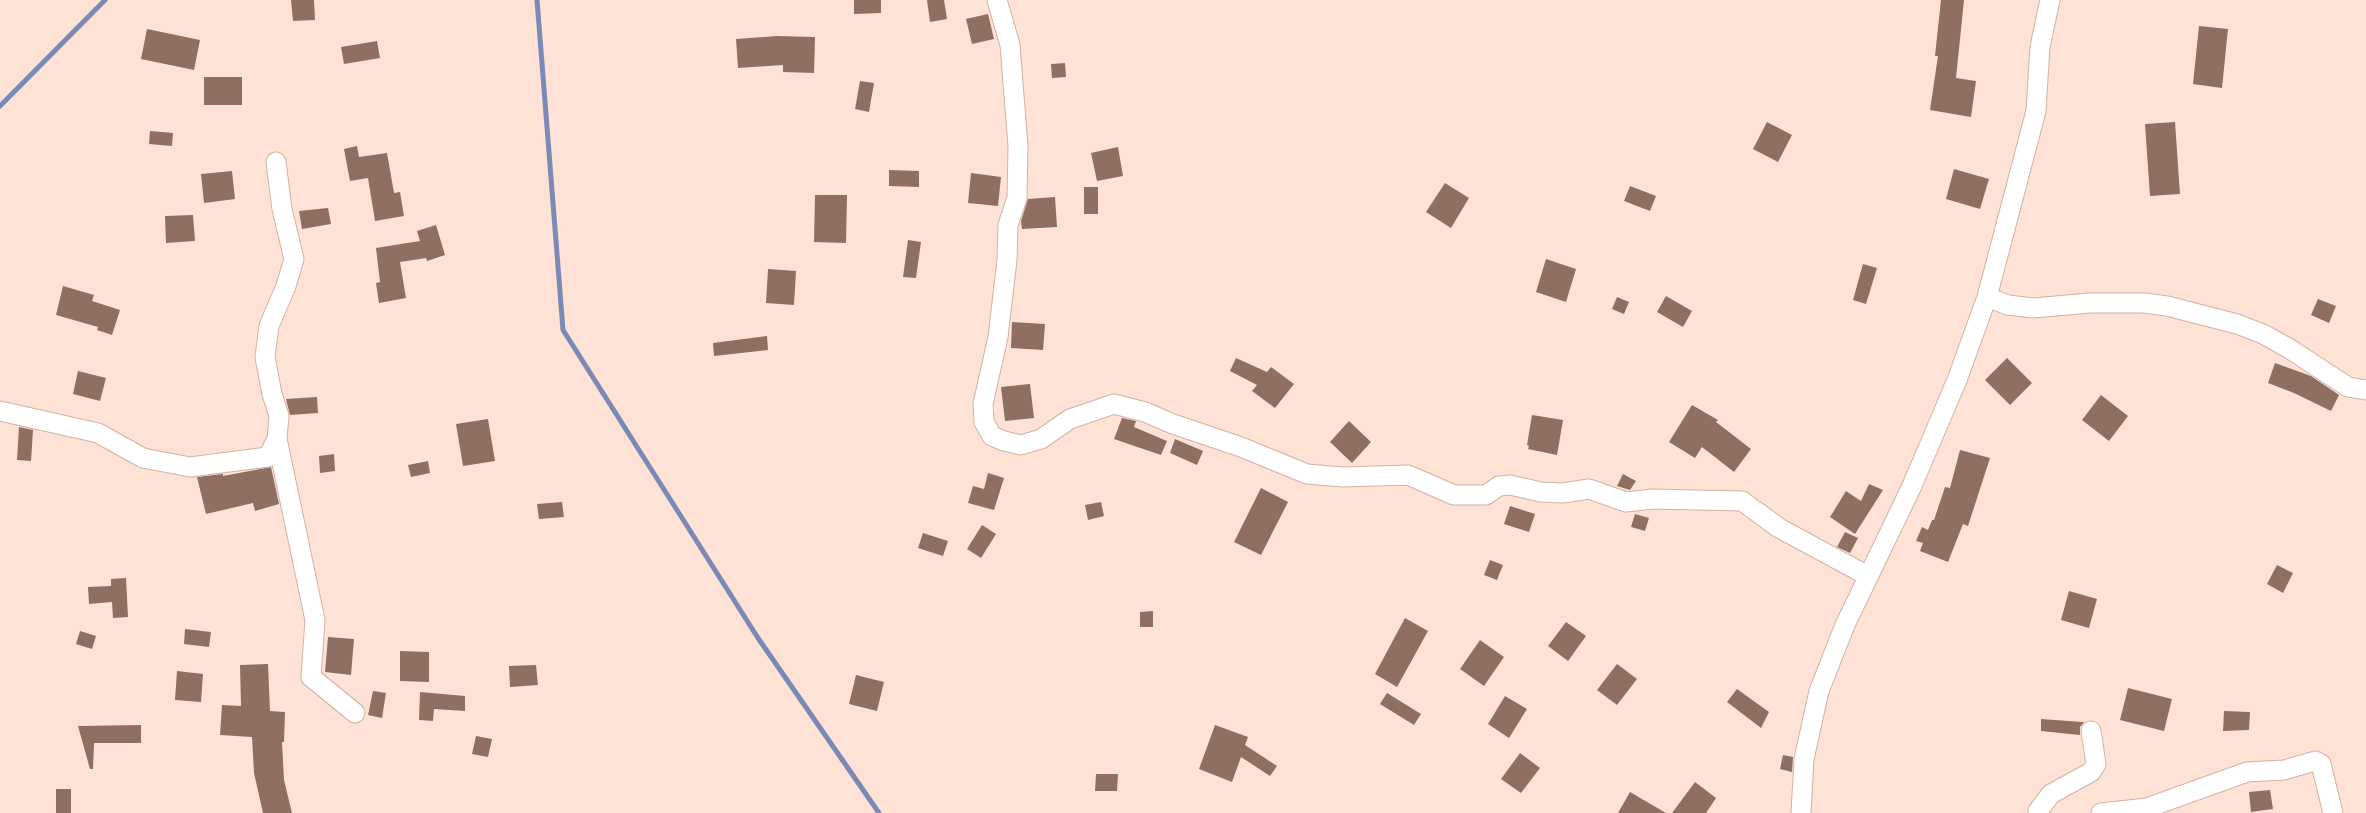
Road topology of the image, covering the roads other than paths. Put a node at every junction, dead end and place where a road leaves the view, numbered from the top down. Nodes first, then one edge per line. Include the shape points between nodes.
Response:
1 (998, 0) edge
2 (2050, 0) edge
3 (276, 162) dead end
4 (1987, 298) junction
5 (2366, 390) edge
6 (0, 411) edge
7 (277, 439) junction
8 (1868, 576) junction
9 (355, 713) dead end
10 (2090, 731) dead end
11 (2042, 812) edge
12 (1801, 813) edge
13 (2101, 813) edge
14 (2333, 813) edge

1 - 8 street via 1010,45 1018,146 1017,198 1008,225 998,337 983,404 984,422 992,436 1021,445 1041,439 1070,419 1114,404 1241,447 1307,474 1343,477 1408,475 1454,495 1486,495 1499,486 1510,485 1541,492 1589,490 1626,502 1653,499 1742,501 1779,528
2 - 4 street via 2040,46 2036,111
3 - 7 street via 282,209 294,259 269,326 265,357 279,416
4 - 5 street via 2033,308 2144,302 2167,306 2263,334 2348,387
4 - 8 street via 1911,488
6 - 7 street via 98,433 143,458 190,467 268,457
7 - 9 street via 316,620 311,677
8 - 12 street via 1819,692 1804,759
10 - 11 street via 2096,764 2091,772 2051,794
13 - 14 street via 2147,808 2247,772 2284,770 2315,761 2321,764 2325,775

